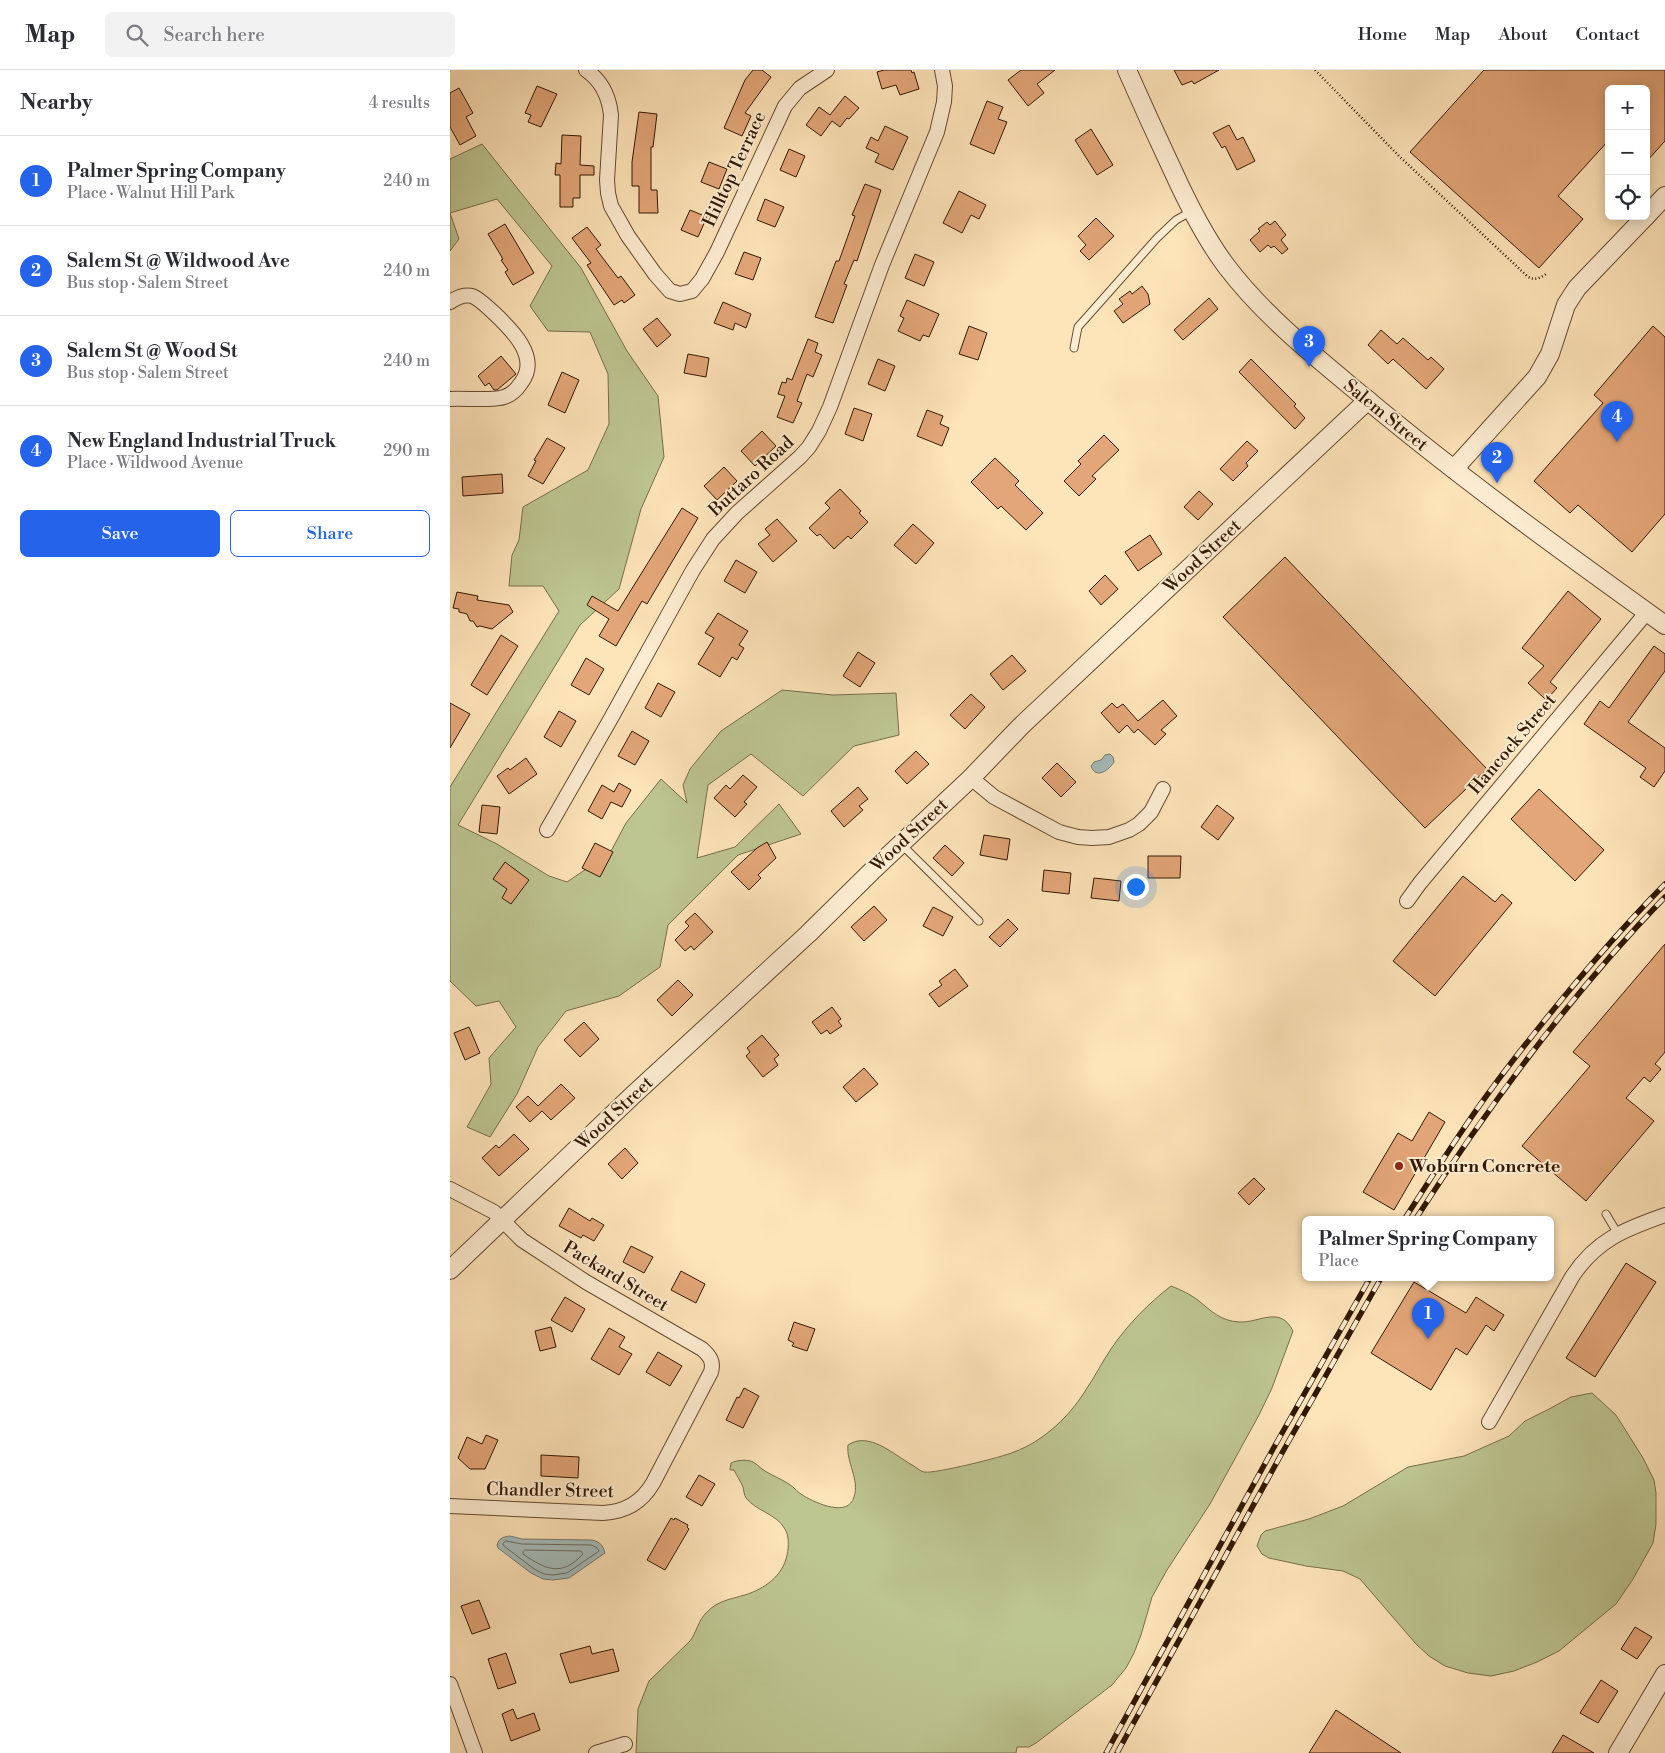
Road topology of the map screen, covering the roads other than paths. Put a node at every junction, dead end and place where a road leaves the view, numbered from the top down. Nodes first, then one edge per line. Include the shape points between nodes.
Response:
1 (586, 70) edge
2 (827, 70) edge
3 (942, 70) edge
4 (1127, 70) edge
5 (1665, 196) edge
6 (1192, 211) junction
7 (1650, 212) edge
8 (1642, 220) edge
9 (450, 302) edge
10 (1074, 348) dead end
11 (450, 399) edge
12 (1368, 400) junction
13 (1454, 469) junction
14 (1647, 612) junction
15 (1665, 625) edge
16 (971, 778) junction
17 (1163, 789) dead end
18 (547, 830) dead end
19 (900, 844) junction
20 (1408, 901) dead end
21 (980, 921) dead end
22 (450, 1189) edge
23 (1606, 1214) dead end
24 (1665, 1215) edge
25 (501, 1219) junction
26 (1618, 1234) junction
27 (450, 1270) edge
28 (712, 1362) joint
29 (1489, 1422) dead end
30 (450, 1506) edge
31 (1665, 1674) edge
32 (450, 1684) edge
33 (625, 1744) dead end
34 (474, 1753) edge
35 (596, 1753) edge
36 (1618, 1753) edge

1 - 2 street, Hilltop Terrace via 599,82 609,99 607,180 611,206 628,236 664,285 674,293 687,294 696,288 717,252 785,106 800,88
3 - 18 street, Buttaro Road via 944,102 937,132 814,441 713,539
4 - 6 street, Salem Street
5 - 7 street
6 - 10 lane via 1176,220 1157,238 1078,327
6 - 12 street, Salem Street via 1226,266 1255,299 1318,359
8 - 13 street via 1577,288 1564,310 1550,354 1531,386
9 - 11 street via 465,296 480,300 522,345 527,368 523,382 504,397
12 - 13 street, Salem Street
12 - 16 street, Wood Street via 1020,726
13 - 14 street, Salem Street
14 - 15 street, Salem Street
14 - 20 street, Hancock Street
16 - 17 street via 994,797 1059,832 1092,838 1108,837 1139,824 1151,812
16 - 19 street, Wood Street
19 - 21 lane
19 - 25 street, Wood Street via 808,934
22 - 25 street, Packard Street
23 - 26 lane
24 - 26 street
25 - 27 street, Wood Street
25 - 28 street, Packard Street via 522,1240 586,1282 702,1349
26 - 29 street via 1596,1248 1576,1270
28 - 30 street, Chandler Street via 711,1372 653,1483 646,1494 629,1507 603,1513
31 - 36 street
32 - 34 street
33 - 35 street

